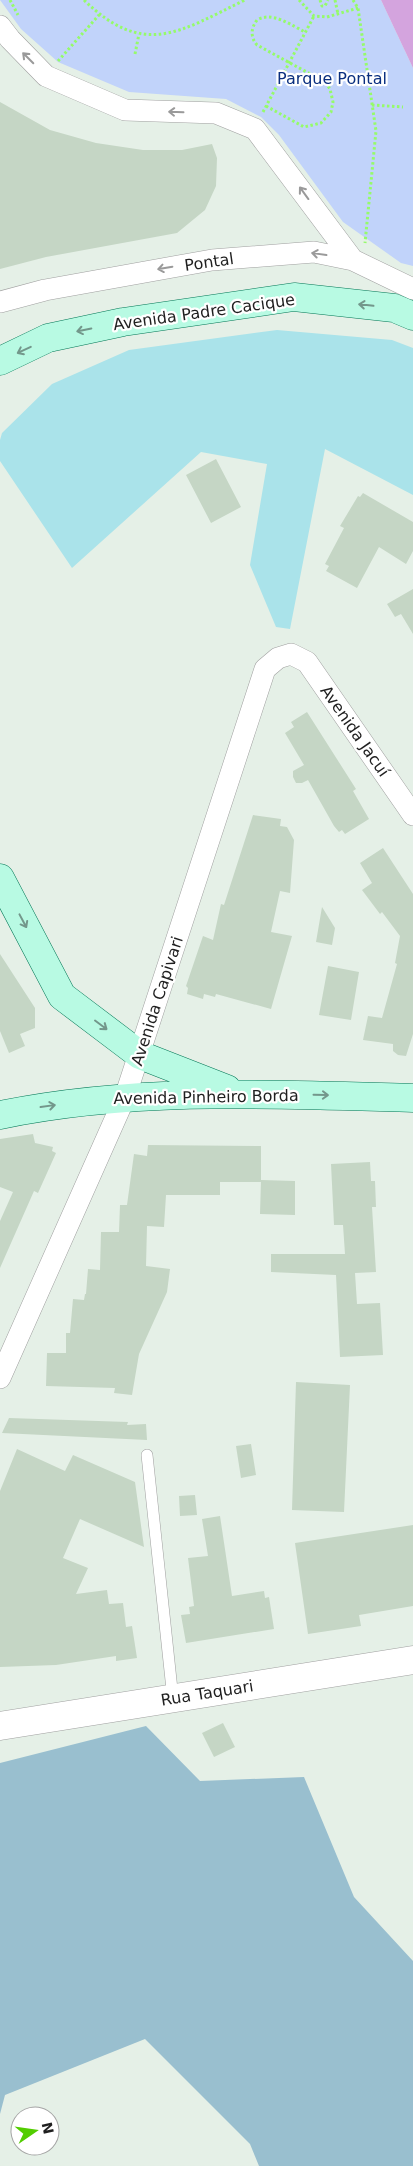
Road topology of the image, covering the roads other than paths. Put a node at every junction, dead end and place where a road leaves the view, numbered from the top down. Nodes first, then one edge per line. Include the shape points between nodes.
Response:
1 (0, 26) edge
2 (359, 252) junction
3 (413, 289) edge
4 (0, 302) edge
5 (413, 316) edge
6 (0, 361) edge
7 (291, 654) joint
8 (413, 815) edge
9 (0, 878) edge
10 (140, 1054) junction
11 (237, 1093) junction
12 (125, 1097) junction
13 (413, 1098) edge
14 (0, 1115) edge
15 (0, 1378) edge
16 (147, 1455) dead end
17 (413, 1660) edge
18 (173, 1699) junction
19 (0, 1726) edge

2 -> 1 street via 255,128 216,113 125,110 46,76
2 - 3 street, Pontal
2 -> 4 street, Pontal via 212,260 45,290
5 -> 6 main road, Avenida Padre Cacique via 394,308 294,297 114,324 48,338
7 - 8 street, Avenida Jacuí via 308,662
7 - 10 street, Avenida Capivari via 278,658 265,669
9 -> 10 main road via 62,996
10 - 11 main road
10 - 12 street, Avenida Capivari
11 - 12 main road, Avenida Pinheiro Borda
11 -> 13 main road, Avenida Pinheiro Borda
14 -> 12 main road, Avenida Pinheiro Borda
12 - 15 street, Avenida Capivari
16 - 18 lane
17 - 18 street, Rua Taquari
18 - 19 street, Rua Taquari

